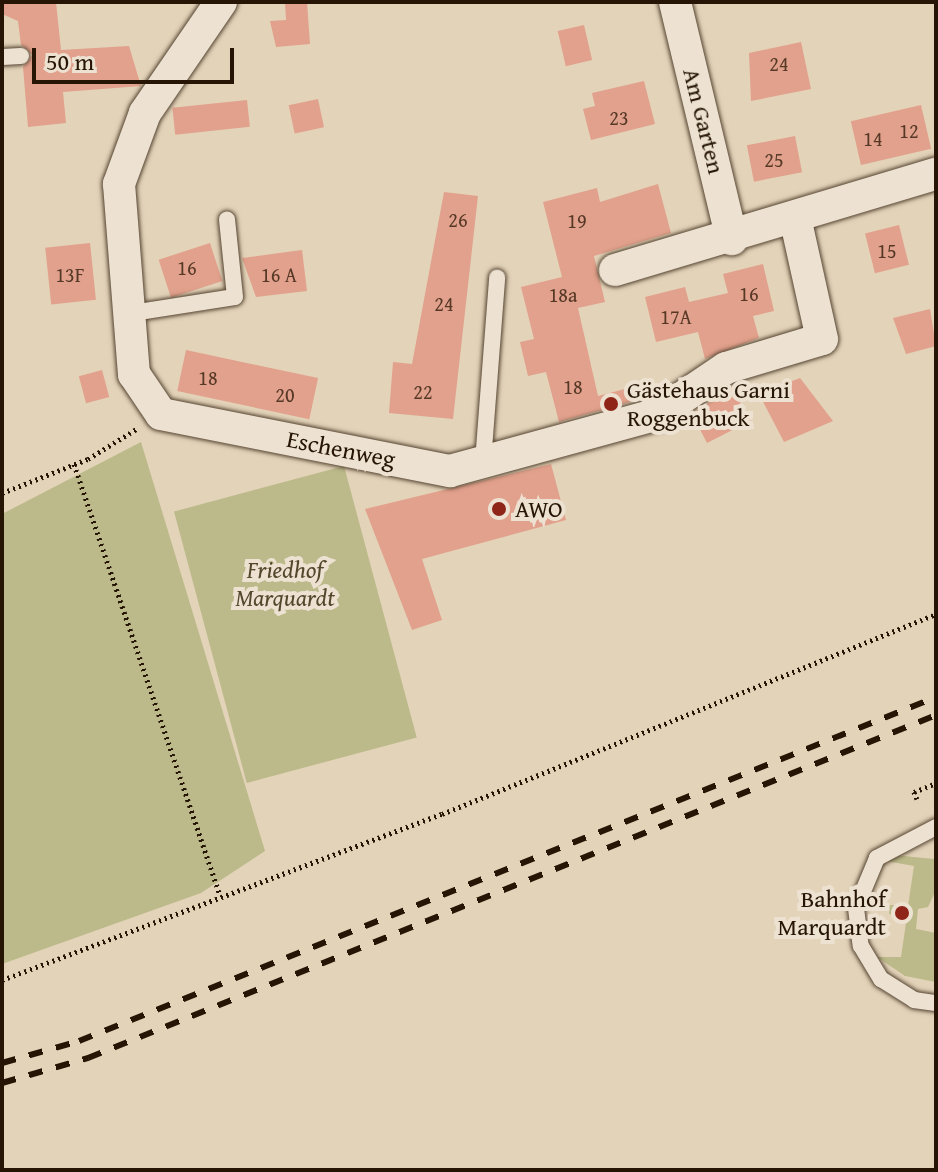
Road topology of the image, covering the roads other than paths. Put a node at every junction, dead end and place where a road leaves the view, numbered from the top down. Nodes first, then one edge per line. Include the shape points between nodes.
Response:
1 (221, 2) edge
2 (675, 2) edge
3 (21, 56) dead end
4 (2, 57) edge
5 (936, 174) edge
6 (795, 217) junction
7 (227, 219) dead end
8 (732, 239) junction
9 (615, 270) dead end
10 (497, 278) dead end
11 (126, 314) junction
12 (483, 462) junction
13 (936, 827) edge
14 (936, 1003) edge

1 - 11 street via 129,143 117,221
2 - 8 street, Am Garten
3 - 4 lane
5 - 6 street
6 - 8 street
6 - 12 street, Eschenweg via 822,339 726,368 658,414
7 - 11 lane via 235,297
8 - 9 street
10 - 12 lane
11 - 12 street, Eschenweg via 134,374 161,414 450,471
13 - 14 lane via 877,858 856,908 861,946 881,979 914,1000

